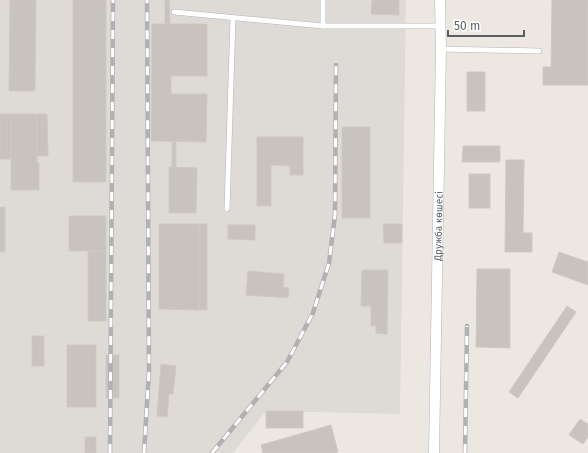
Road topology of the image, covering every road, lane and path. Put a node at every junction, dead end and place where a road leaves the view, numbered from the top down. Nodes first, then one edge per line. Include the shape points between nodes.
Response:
1 (322, 0) edge
2 (440, 0) edge
3 (174, 12) dead end
4 (233, 18) junction
5 (323, 26) junction
6 (440, 26) junction
7 (440, 49) junction
8 (539, 51) dead end
9 (227, 209) dead end
10 (434, 453) edge

1 - 5 lane
2 - 6 street, Дружба көшесі
3 - 4 lane
4 - 5 lane
4 - 9 lane
5 - 6 lane
6 - 7 street, Дружба көшесі
7 - 8 lane
7 - 10 street, Дружба көшесі

